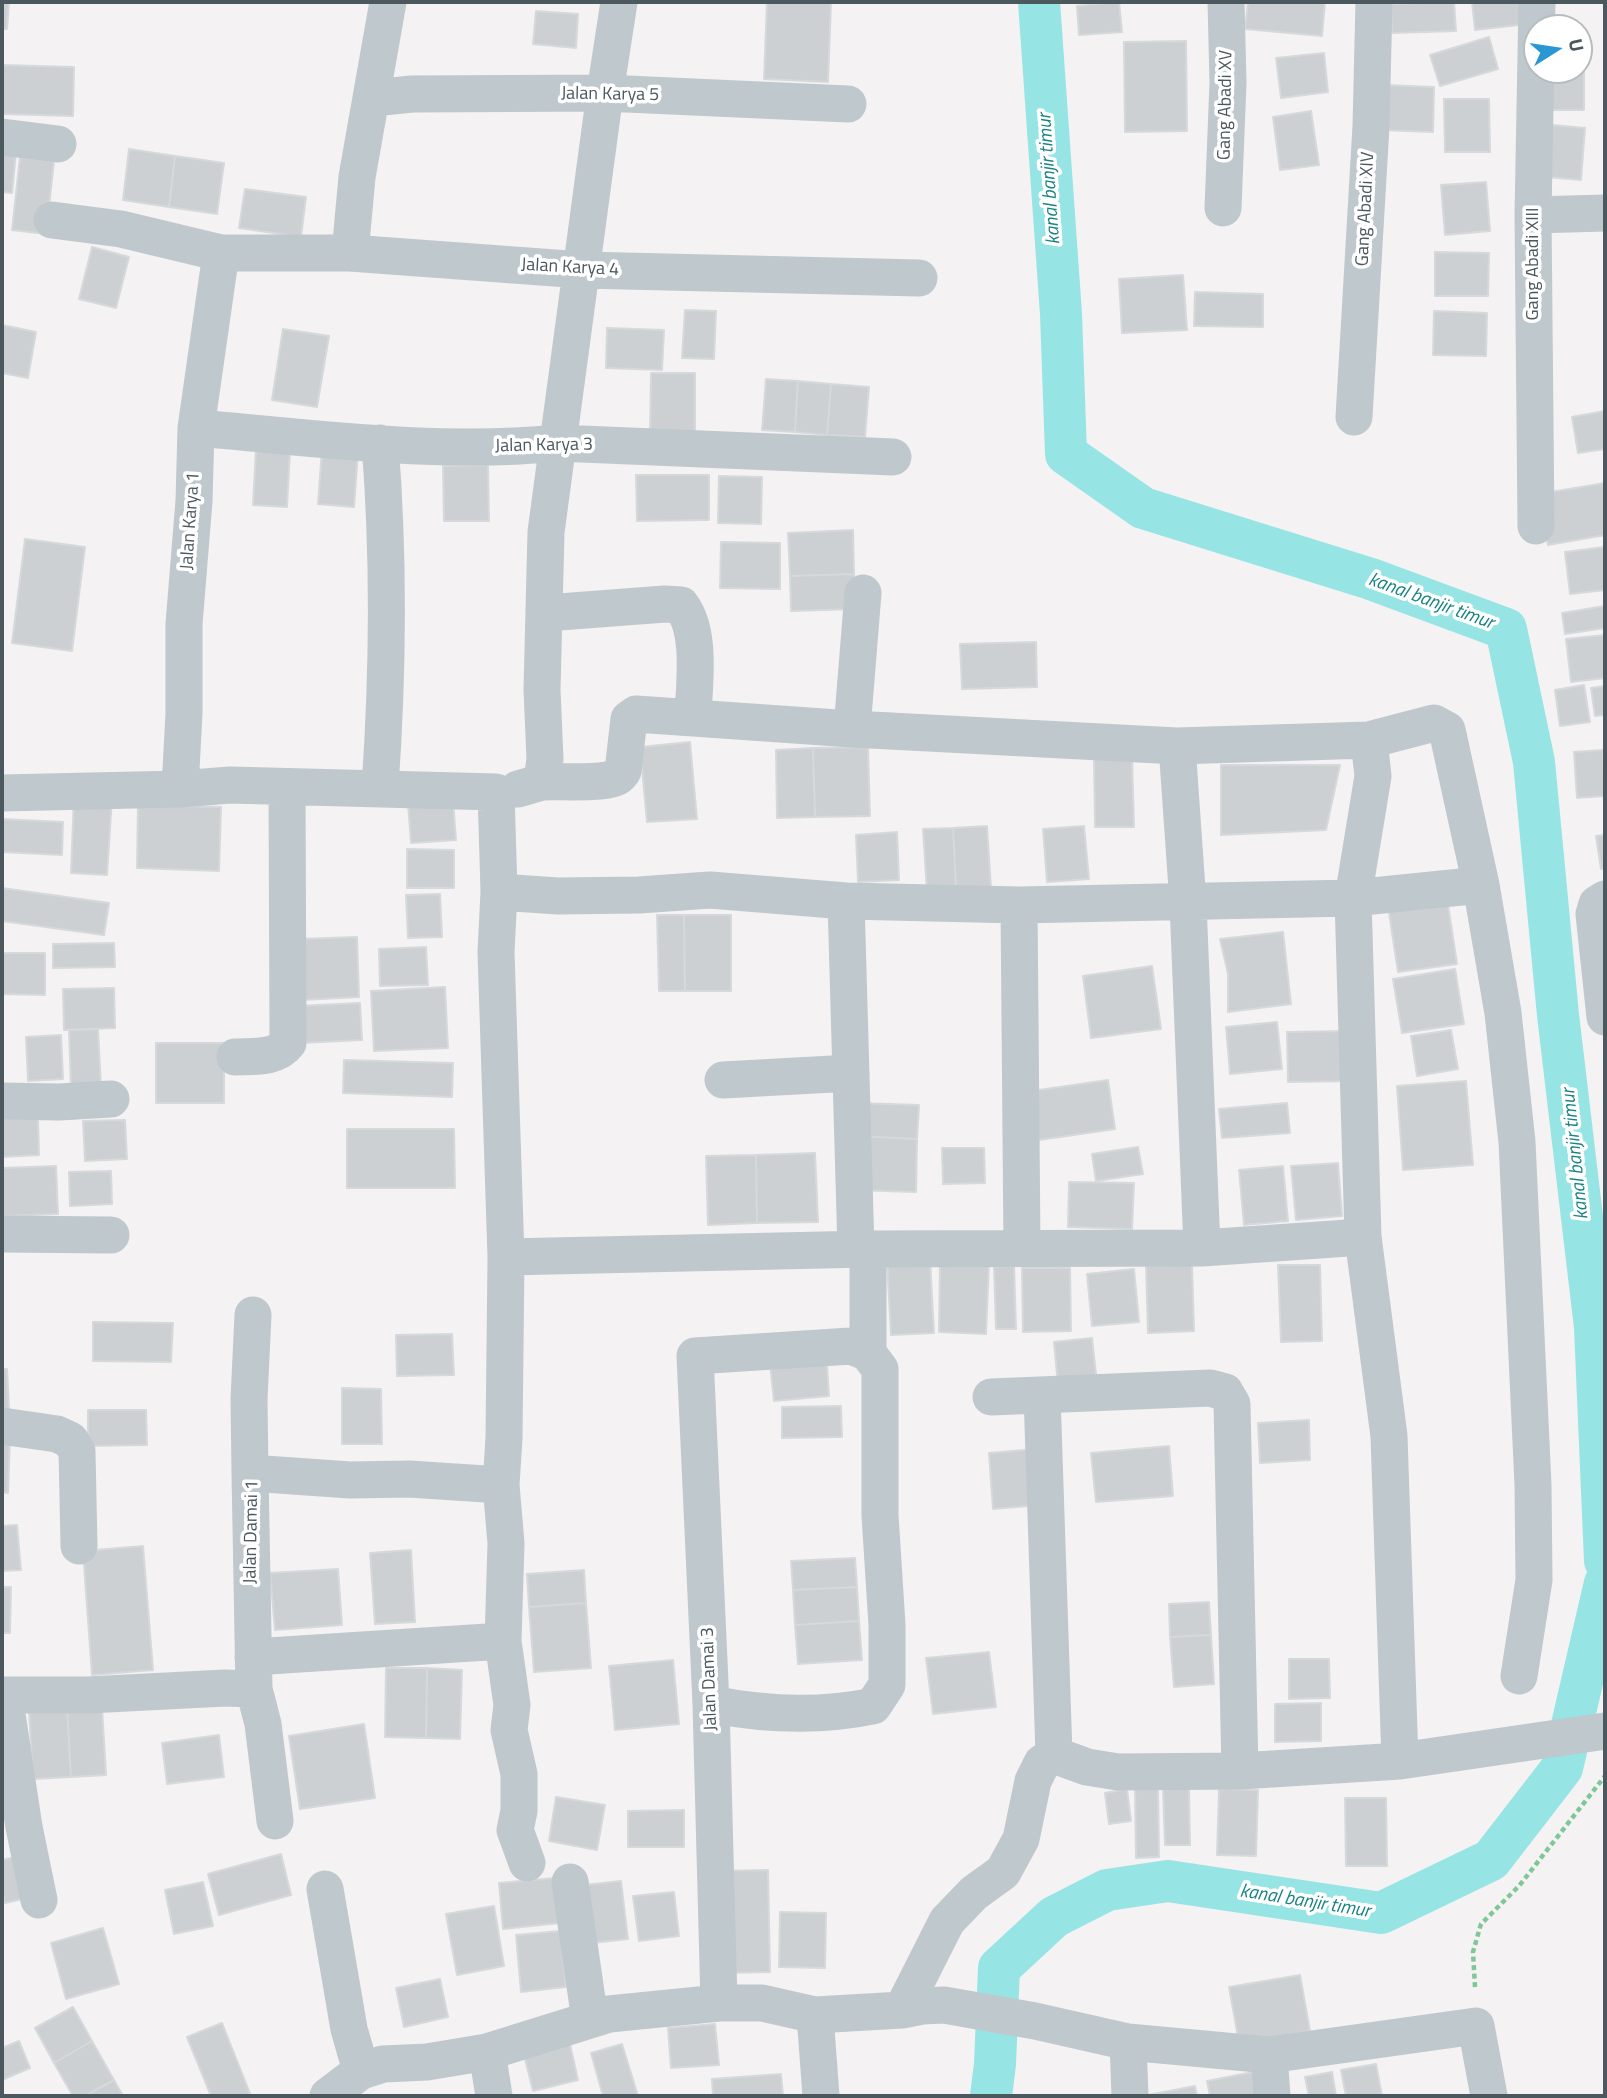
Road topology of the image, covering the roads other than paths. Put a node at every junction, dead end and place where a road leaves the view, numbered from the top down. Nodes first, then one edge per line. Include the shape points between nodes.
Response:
1 (388, 2) edge
2 (619, 2) edge
3 (1226, 2) edge
4 (1374, 2) edge
5 (1537, 2) edge
6 (605, 93) junction
7 (373, 98) junction
8 (848, 104) dead end
9 (2, 137) edge
10 (58, 144) dead end
11 (1223, 208) dead end
12 (1605, 213) edge
13 (1533, 215) junction
14 (52, 220) dead end
15 (222, 253) junction
16 (349, 253) junction
17 (582, 270) junction
18 (919, 278) dead end
19 (1354, 417) dead end
20 (196, 428) junction
21 (380, 443) junction
22 (558, 443) junction
23 (893, 457) dead end
24 (1536, 526) dead end
25 (863, 593) dead end
26 (545, 613) junction
27 (693, 718) junction
28 (852, 729) junction
29 (1369, 740) junction
30 (1177, 746) junction
31 (542, 782) junction
32 (287, 787) junction
33 (380, 787) junction
34 (180, 789) junction
35 (496, 792) junction
36 (2, 793) edge
37 (1481, 885) junction
38 (499, 892) junction
39 (1353, 898) junction
40 (1605, 899) edge
41 (846, 901) junction
42 (1188, 903) junction
43 (1020, 905) junction
44 (1605, 1017) edge
45 (235, 1057) dead end
46 (851, 1073) junction
47 (723, 1080) dead end
48 (111, 1099) dead end
49 (2, 1101) edge
50 (2, 1234) edge
51 (111, 1235) dead end
52 (1363, 1237) junction
53 (1022, 1248) junction
54 (1202, 1248) junction
55 (862, 1249) junction
56 (506, 1257) junction
57 (253, 1315) dead end
58 (868, 1353) junction
59 (1042, 1395) junction
60 (991, 1397) dead end
61 (2, 1426) edge
62 (250, 1473) junction
63 (501, 1485) junction
64 (79, 1546) dead end
65 (503, 1641) junction
66 (254, 1673) junction
67 (1518, 1676) dead end
68 (3, 1695) edge
69 (711, 1704) junction
70 (1600, 1732) edge
71 (1054, 1755) junction
72 (1400, 1761) junction
73 (1240, 1771) junction
74 (275, 1821) dead end
75 (13, 1828) edge
76 (527, 1863) dead end
77 (570, 1882) dead end
78 (326, 1889) dead end
79 (39, 1900) dead end
80 (719, 2003) junction
81 (902, 2010) junction
82 (816, 2015) junction
83 (590, 2020) junction
84 (1128, 2042) junction
85 (487, 2052) junction
86 (1269, 2054) junction
87 (361, 2071) junction
88 (328, 2096) edge
89 (494, 2096) edge
90 (821, 2096) edge
91 (1130, 2096) edge
92 (1272, 2096) edge
93 (1489, 2096) edge

1 - 7 street
2 - 6 street
3 - 11 street, Gang Abadi XV
4 - 19 street, Gang Abadi XIV
5 - 13 street, Gang Abadi XIII
6 - 7 street, Jalan Karya 5
6 - 8 street, Jalan Karya 5
6 - 17 street
7 - 16 street via 357,177
9 - 10 street
12 - 13 street
13 - 24 street, Gang Abadi XIII
14 - 15 street, Jalan Karya 4 via 121,229
15 - 16 street, Jalan Karya 4
15 - 20 street, Jalan Karya 1
16 - 17 street, Jalan Karya 4
17 - 18 street, Jalan Karya 4
17 - 22 street
20 - 21 street, Jalan Karya 3
20 - 34 street, Jalan Karya 1
21 - 22 street, Jalan Karya 3 via 452,448
21 - 33 street via 387,691
22 - 23 street, Jalan Karya 3
22 - 26 street via 547,533
25 - 28 street
26 - 27 street via 681,605 690,616 694,636
26 - 31 street
27 - 28 street
27 - 31 street via 633,715 623,771 615,779
28 - 30 street
29 - 30 street
29 - 37 street via 1433,723 1447,730
29 - 39 street via 1373,776
30 - 42 street
31 - 35 street
32 - 33 street
32 - 34 street
32 - 45 street via 288,1043 275,1054
33 - 35 street
34 - 36 street
35 - 38 street
37 - 39 street
37 - 67 street via 1503,1013 1517,1142 1534,1580
38 - 41 street via 558,896 710,890
38 - 56 street via 496,952
39 - 42 street
39 - 52 street
40 - 44 street via 1594,914
41 - 43 street
41 - 46 street
42 - 43 street
42 - 54 street
43 - 53 street
46 - 47 street
46 - 55 street
48 - 49 street
50 - 51 street
52 - 54 street
52 - 72 street via 1389,1436
53 - 54 street
53 - 55 street
55 - 56 street
55 - 58 street
56 - 63 street
57 - 62 street
58 - 69 street, Jalan Damai 3 via 851,1346 695,1356
58 - 69 street via 880,1369 887,1685 873,1706 850,1710 786,1714
59 - 60 street
59 - 71 street
59 - 73 street via 1210,1388 1225,1392 1232,1404
61 - 64 street via 71,1440 77,1451
62 - 63 street, Jalan Damai 1
62 - 66 street, Jalan Damai 1
63 - 65 street via 506,1543
65 - 66 street
65 - 76 street via 512,1705 509,1730 519,1774 515,1830
66 - 68 street via 225,1688 88,1696
66 - 74 street, Jalan Damai 1
68 - 75 street
69 - 80 street, Jalan Damai 3
70 - 72 street
71 - 73 street via 1118,1772
71 - 81 street via 1042,1763 1033,1780 1020,1839 1003,1872 947,1921
72 - 73 street
75 - 79 street
77 - 83 street
78 - 87 street via 349,2029
80 - 82 street via 762,2003
80 - 83 street
81 - 82 street
81 - 84 street via 944,2005
82 - 90 street
83 - 85 street
84 - 86 street
84 - 91 street
85 - 87 street via 383,2064
85 - 89 street
86 - 92 street
86 - 93 street via 1476,2026
87 - 88 street

